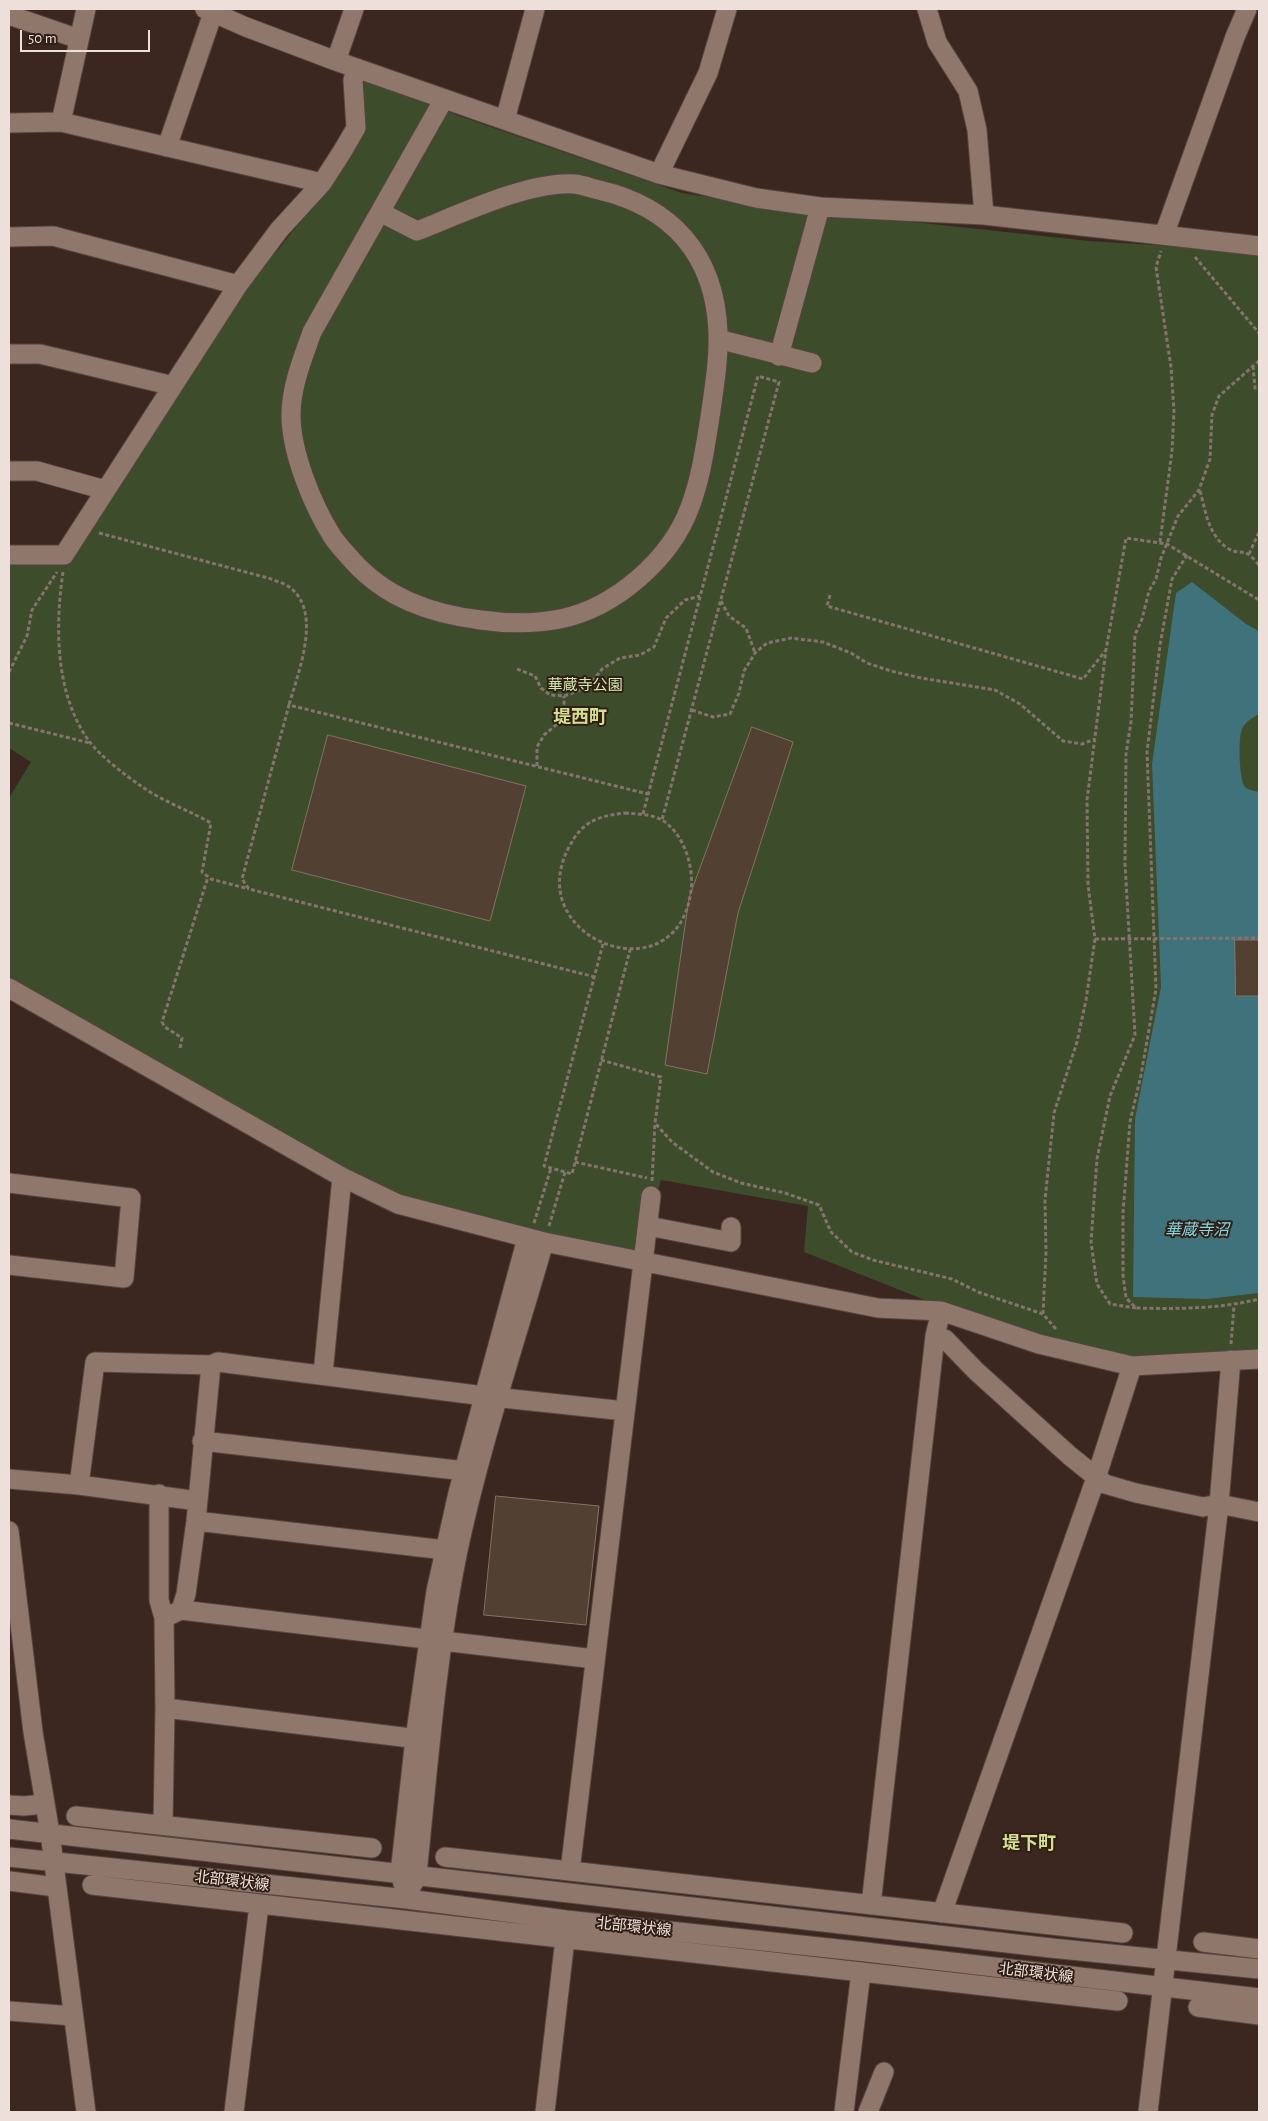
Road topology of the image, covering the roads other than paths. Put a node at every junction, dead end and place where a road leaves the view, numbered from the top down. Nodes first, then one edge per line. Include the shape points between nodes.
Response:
1 (86, 9) edge
2 (354, 9) edge
3 (535, 9) edge
4 (727, 9) edge
5 (927, 9) edge
6 (1247, 9) edge
7 (209, 11) edge
8 (9, 15) edge
9 (79, 39) junction
10 (336, 60) junction
11 (356, 68) junction
12 (444, 99) junction
13 (504, 120) junction
14 (61, 122) junction
15 (9, 123) edge
16 (167, 147) junction
17 (659, 174) junction
18 (322, 183) junction
19 (820, 207) junction
20 (380, 212) junction
21 (984, 215) junction
22 (9, 237) edge
23 (1163, 240) junction
24 (1259, 246) edge
25 (238, 285) junction
26 (718, 339) junction
27 (9, 354) edge
28 (779, 356) junction
29 (812, 363) dead end
30 (170, 388) junction
31 (9, 471) edge
32 (105, 490) junction
33 (9, 555) edge
34 (9, 988) edge
35 (342, 1177) junction
36 (9, 1183) edge
37 (652, 1188) road end
38 (648, 1226) junction
39 (732, 1227) dead end
40 (538, 1236) junction
41 (644, 1263) junction
42 (9, 1265) edge
43 (941, 1311) junction
44 (935, 1336) junction
45 (1231, 1356) junction
46 (1259, 1359) edge
47 (211, 1365) junction
48 (1132, 1366) junction
49 (323, 1374) junction
50 (491, 1397) junction
51 (625, 1411) junction
52 (202, 1441) junction
53 (464, 1472) junction
54 (1096, 1478) junction
55 (9, 1480) edge
56 (79, 1485) junction
57 (159, 1494) junction
58 (198, 1501) junction
59 (1219, 1504) junction
60 (1259, 1512) edge
61 (196, 1521) junction
62 (9, 1532) edge
63 (445, 1550) junction
64 (181, 1610) junction
65 (164, 1618) junction
66 (435, 1640) junction
67 (594, 1659) junction
68 (165, 1708) junction
69 (423, 1740) junction
70 (9, 1804) edge
71 (44, 1804) junction
72 (76, 1816) dead end
73 (154, 1824) junction
74 (9, 1829) edge
75 (50, 1833) junction
76 (100, 1839) junction
77 (304, 1841) junction
78 (372, 1848) dead end
79 (9, 1856) edge
80 (445, 1857) dead end
81 (53, 1861) junction
82 (338, 1866) junction
83 (530, 1866) junction
84 (570, 1871) junction
85 (408, 1873) junction
86 (206, 1879) junction
87 (9, 1881) edge
88 (677, 1883) junction
89 (488, 1884) junction
90 (92, 1885) dead end
91 (56, 1887) junction
92 (342, 1894) junction
93 (789, 1896) junction
94 (407, 1899) junction
95 (234, 1902) junction
96 (259, 1905) junction
97 (871, 1905) junction
98 (702, 1908) junction
99 (303, 1910) junction
100 (942, 1913) junction
101 (760, 1915) junction
102 (532, 1916) junction
103 (1020, 1922) junction
104 (1123, 1934) dead end
105 (739, 1938) junction
106 (561, 1939) junction
107 (1204, 1942) dead end
108 (808, 1946) junction
109 (1051, 1948) junction
110 (1259, 1949) edge
111 (707, 1955) junction
112 (1165, 1958) junction
113 (1225, 1965) junction
114 (1259, 1969) edge
115 (840, 1970) junction
116 (862, 1972) junction
117 (1090, 1979) junction
118 (1162, 1988) junction
119 (1064, 1995) junction
120 (1259, 1998) edge
121 (1118, 2001) dead end
122 (1198, 2008) dead end
123 (9, 2011) edge
124 (1259, 2015) edge
125 (74, 2016) junction
126 (884, 2072) dead end
127 (86, 2112) edge
128 (234, 2112) edge
129 (545, 2112) edge
130 (844, 2112) edge
131 (868, 2112) edge
132 (1148, 2112) edge

1 - 9 street
2 - 10 street
3 - 13 street
4 - 17 street via 708,73
5 - 21 street via 937,42 968,91 977,130
6 - 23 street via 1234,36
7 - 10 street
7 - 16 street
8 - 9 street
9 - 14 street
10 - 11 street
11 - 12 street
11 - 18 street via 353,80 356,128
12 - 13 street
12 - 20 street
13 - 17 street
14 - 15 street
14 - 16 street
16 - 18 street
17 - 19 street via 756,198
18 - 25 street via 279,230
19 - 21 street
19 - 28 street
20 - 26 street via 417,231 535,188 574,184 616,194 648,207 677,228 699,260 713,295
20 - 26 street via 312,332 297,374 291,414 297,454 333,538 360,569 423,616 511,624 562,619 601,604 631,584 671,543 689,510 705,448
21 - 23 street
22 - 25 street via 53,236
23 - 24 street
25 - 30 street
26 - 28 street
27 - 30 street via 40,354 165,384
28 - 29 street
30 - 32 street
31 - 32 street via 37,470
32 - 33 street via 64,555
34 - 35 street
35 - 40 street via 398,1204
35 - 49 street
36 - 42 street via 131,1198 124,1278
37 - 38 street
38 - 39 street via 731,1242
38 - 41 street
40 - 41 street
40 - 50 street
41 - 43 street via 878,1308
41 - 51 street
43 - 44 street
43 - 48 street via 1039,1344
44 - 54 street via 945,1339 983,1378
44 - 97 street
45 - 46 street
45 - 48 street
45 - 59 street
47 - 49 street via 218,1362
47 - 52 street
47 - 56 street via 95,1362
48 - 54 street
49 - 50 street
50 - 51 street
50 - 53 street
50 - 66 street via 458,1555
51 - 67 street
52 - 53 street
52 - 58 street
53 - 63 street
54 - 59 street via 1136,1493 1203,1507
54 - 100 street
55 - 56 street
56 - 57 street
57 - 58 street
57 - 65 street via 159,1600
58 - 61 street
59 - 60 street
59 - 112 street
61 - 63 street
61 - 64 street
62 - 71 street
63 - 66 street
64 - 65 street
64 - 66 street
65 - 68 street
66 - 67 street
66 - 69 street
67 - 84 street
68 - 69 street
68 - 73 street
69 - 85 street
70 - 71 street
71 - 75 street
72 - 73 street
73 - 76 street
73 - 77 street
74 - 75 street, 北部環状線
75 - 76 street, 北部環状線
75 - 81 street
76 - 82 street, 北部環状線
77 - 78 street
77 - 82 street
79 - 81 street, 北部環状線
80 - 83 street
81 - 86 street, 北部環状線
81 - 91 street
82 - 85 street, 北部環状線
83 - 84 street
83 - 89 street
84 - 88 street
85 - 89 street, 北部環状線
85 - 94 street
86 - 92 street, 北部環状線
86 - 95 street
87 - 91 street
88 - 93 street
88 - 98 street
89 - 98 street, 北部環状線
90 - 95 street
91 - 125 street
92 - 94 street, 北部環状線
92 - 99 street
93 - 97 street
93 - 101 street
94 - 102 street, 北部環状線
95 - 96 street
96 - 99 street
96 - 128 street
97 - 100 street
98 - 101 street, 北部環状線
99 - 106 street
100 - 103 street
101 - 109 street, 北部環状線
102 - 105 street, 北部環状線
102 - 106 street
103 - 104 street
103 - 109 street
105 - 108 street, 北部環状線
105 - 111 street
106 - 111 street
106 - 129 street
107 - 110 street
108 - 115 street
108 - 117 street, 北部環状線
109 - 112 street, 北部環状線
110 - 113 street
111 - 115 street
112 - 113 street, 北部環状線
112 - 118 street
113 - 114 street, 北部環状線
115 - 116 street
116 - 119 street
116 - 130 street
117 - 118 street, 北部環状線
117 - 119 street
118 - 120 street, 北部環状線
118 - 132 street
119 - 121 street
122 - 124 street
123 - 125 street
125 - 127 street
126 - 131 street

